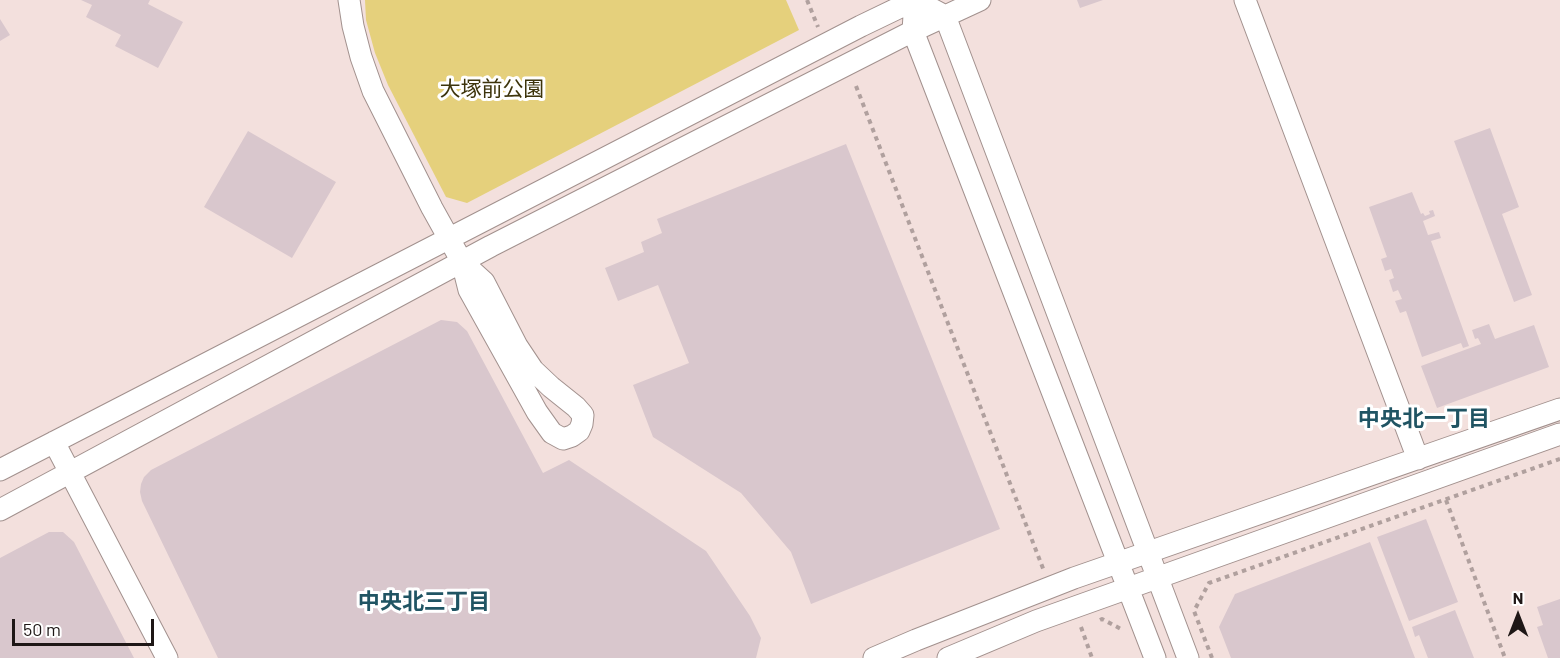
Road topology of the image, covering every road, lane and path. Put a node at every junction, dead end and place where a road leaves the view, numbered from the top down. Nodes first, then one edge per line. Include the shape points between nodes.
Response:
1 (349, 0) edge
2 (807, 0) edge
3 (915, 0) edge
4 (980, 0) edge
5 (1245, 0) edge
6 (945, 16) junction
7 (819, 30) dead end
8 (913, 31) junction
9 (856, 86) dead end
10 (449, 239) junction
11 (462, 262) junction
12 (476, 286) junction
13 (1560, 409) edge
14 (1560, 434) edge
15 (54, 442) junction
16 (1418, 459) junction
17 (1560, 459) edge
18 (0, 470) edge
19 (70, 472) junction
20 (1446, 501) junction
21 (0, 510) edge
22 (1148, 552) junction
23 (1118, 562) junction
24 (1044, 571) dead end
25 (1158, 578) junction
26 (1128, 589) junction
27 (1081, 627) junction
28 (1071, 631) dead end
29 (1128, 632) dead end
30 (167, 658) edge
31 (874, 658) edge
32 (948, 658) edge
33 (1092, 658) edge
34 (1155, 658) edge
35 (1188, 658) edge
36 (1212, 658) edge
37 (1505, 658) edge

1 - 10 street via 373,91
2 - 7 path
3 - 6 street
3 - 8 street
3 - 10 street
4 - 6 street
5 - 16 street
6 - 8 street
6 - 22 street
8 - 11 street
8 - 23 street
9 - 24 path
10 - 11 street
10 - 15 street
11 - 12 street
11 - 19 street
12 - 12 street via 533,370 583,415 579,431 572,436 563,439 552,433 537,412
13 - 16 street
14 - 25 street
15 - 18 street
15 - 19 street
16 - 22 street
17 - 20 path
19 - 21 street
19 - 30 street
20 - 36 path via 1209,583 1194,611
20 - 37 path
22 - 23 street
22 - 25 street
23 - 26 street
23 - 31 street
25 - 26 street
25 - 35 street
26 - 32 street via 1036,621
26 - 34 street
27 - 28 path
27 - 29 path via 1102,619
27 - 33 path

